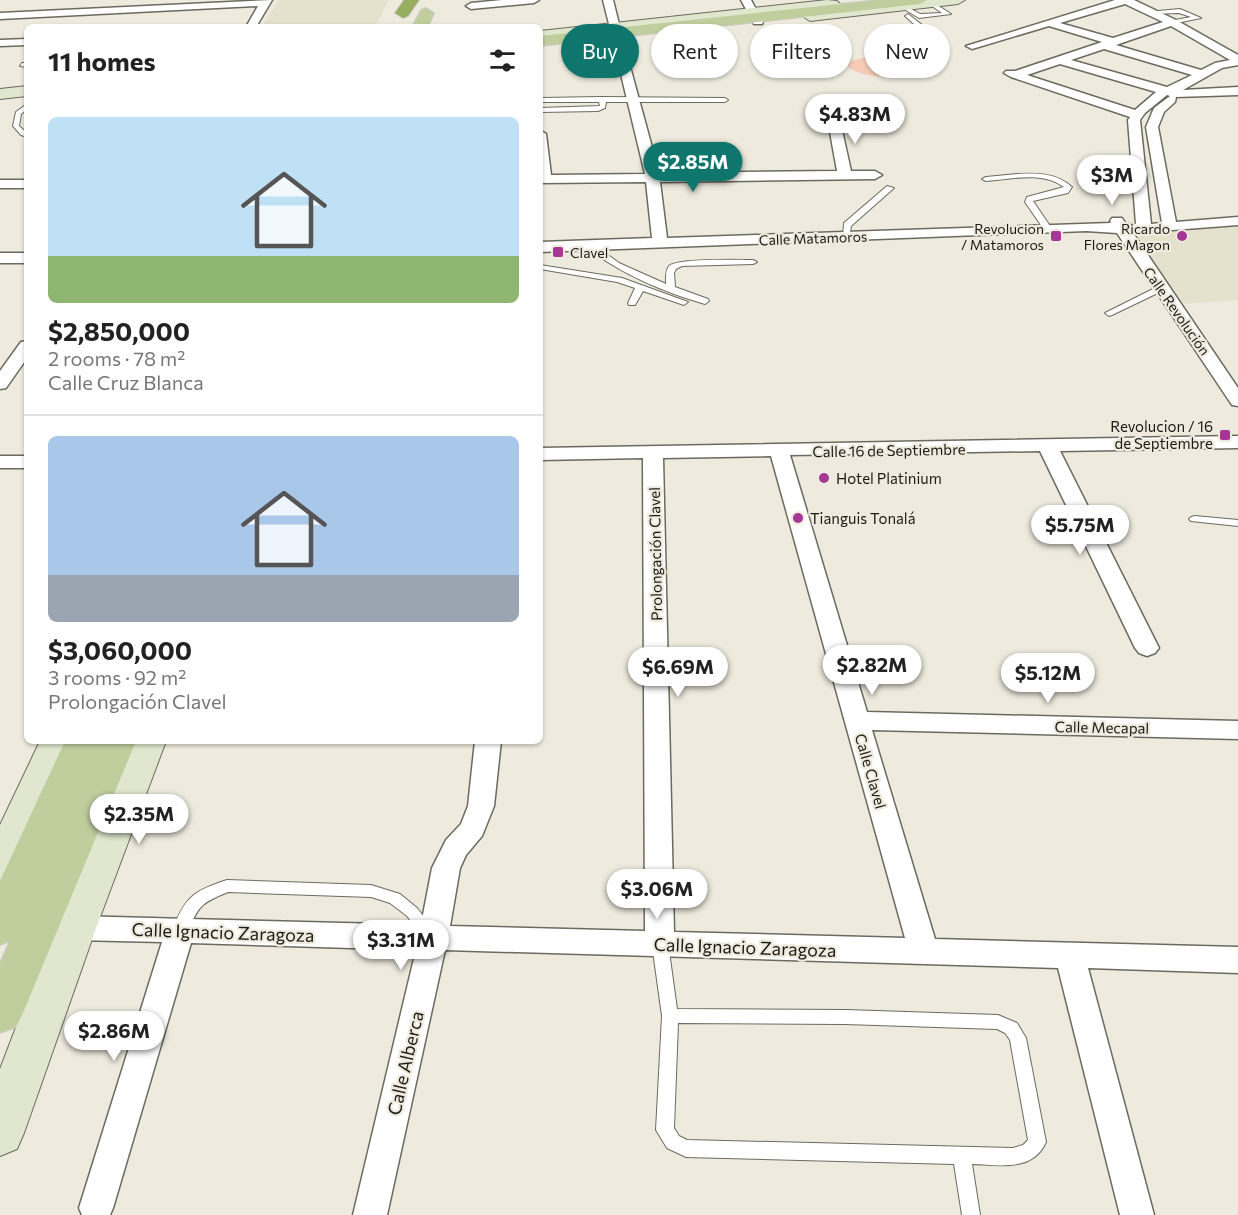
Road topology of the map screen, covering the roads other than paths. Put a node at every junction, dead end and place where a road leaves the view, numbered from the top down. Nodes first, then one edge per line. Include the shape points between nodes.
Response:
1 (141, 0) edge
2 (534, 0) edge
3 (608, 0) edge
4 (873, 0) edge
5 (958, 0) edge
6 (1126, 0) edge
7 (266, 2) edge
8 (925, 2) edge
9 (471, 6) dead end
10 (898, 6) junction
11 (133, 9) junction
12 (1150, 12) junction
13 (753, 13) edge
14 (800, 13) junction
15 (0, 16) edge
16 (121, 21) dead end
17 (1049, 22) junction
18 (1172, 22) junction
19 (253, 24) edge
20 (614, 24) edge
21 (920, 24) edge
22 (639, 30) edge
23 (561, 35) edge
24 (543, 36) edge
25 (561, 41) edge
26 (24, 42) edge
27 (0, 44) edge
28 (543, 44) edge
29 (543, 44) edge
30 (1109, 44) junction
31 (972, 46) dead end
32 (1059, 60) junction
33 (1238, 61) edge
34 (1200, 74) junction
35 (628, 78) edge
36 (1173, 91) junction
37 (1238, 91) edge
38 (24, 93) edge
39 (0, 96) edge
40 (602, 99) junction
41 (633, 99) junction
42 (543, 100) edge
43 (725, 100) dead end
44 (24, 101) edge
45 (0, 104) edge
46 (24, 108) edge
47 (543, 110) edge
48 (1137, 115) junction
49 (834, 121) dead end
50 (24, 134) edge
51 (845, 175) junction
52 (875, 175) dead end
53 (653, 178) junction
54 (543, 179) edge
55 (986, 179) dead end
56 (0, 184) edge
57 (24, 184) edge
58 (890, 188) dead end
59 (1238, 212) edge
60 (1238, 221) edge
61 (1168, 222) junction
62 (1143, 224) junction
63 (1119, 225) junction
64 (1048, 229) junction
65 (846, 237) junction
66 (660, 244) junction
67 (590, 246) junction
68 (543, 247) edge
69 (24, 258) edge
70 (1, 260) edge
71 (753, 262) dead end
72 (543, 267) edge
73 (640, 288) junction
74 (671, 288) junction
75 (1161, 288) junction
76 (684, 302) dead end
77 (705, 302) dead end
78 (632, 303) dead end
79 (1109, 313) dead end
80 (24, 350) edge
81 (0, 384) edge
82 (1238, 400) edge
83 (1238, 442) edge
84 (1048, 447) junction
85 (779, 451) junction
86 (654, 453) junction
87 (543, 454) edge
88 (0, 462) edge
89 (24, 462) edge
90 (1195, 519) dead end
91 (1238, 523) edge
92 (1147, 648) dead end
93 (857, 721) junction
94 (1238, 730) edge
95 (57, 744) edge
96 (82, 744) edge
97 (117, 744) edge
98 (146, 744) edge
99 (488, 744) edge
100 (0, 868) edge
101 (28, 928) edge
102 (180, 931) junction
103 (433, 938) junction
104 (660, 944) junction
105 (924, 952) junction
106 (1070, 956) junction
107 (1238, 960) edge
108 (0, 1013) edge
109 (670, 1016) junction
110 (0, 1133) edge
111 (962, 1155) junction
112 (96, 1208) dead end
113 (370, 1215) edge
114 (971, 1215) edge
115 (1137, 1215) edge

1 - 11 street
2 - 9 street
3 - 20 street
4 - 14 street
5 - 8 street
6 - 12 street
6 - 17 street
7 - 11 street
7 - 19 street
8 - 10 street
8 - 14 main road
10 - 14 street
10 - 21 lane
11 - 15 street
11 - 16 street
12 - 18 street
12 - 18 lane via 1180,11 1198,18
13 - 14 street
13 - 22 street
13 - 29 main road
17 - 30 street
17 - 31 street
18 - 30 street
18 - 33 street
23 - 24 street
25 - 28 street
26 - 27 street
30 - 32 street
30 - 34 street
32 - 36 street
32 - 48 street via 1010,73
33 - 34 street
34 - 36 street
35 - 41 street
36 - 37 street
36 - 48 street
36 - 61 street via 1152,127
38 - 39 street
40 - 41 lane
40 - 42 lane
40 - 47 lane via 603,107 598,109
41 - 43 lane
41 - 53 street
44 - 45 street
46 - 50 lane via 16,117 16,126
48 - 62 street via 1134,120
49 - 51 street
51 - 52 street
51 - 53 street
53 - 54 street
53 - 66 street
55 - 64 lane via 1042,176 1064,183 1068,187 1065,191 1030,199
56 - 57 street
58 - 65 lane via 853,218 847,225
59 - 61 street, Calle Matamoros
60 - 61 street, Calle Matamoros
61 - 62 street, Calle Matamoros
62 - 63 street, Calle Matamoros
63 - 64 street, Calle Matamoros
63 - 75 street, Calle Revolución
64 - 65 street, Calle Matamoros
65 - 66 street, Calle Matamoros
66 - 67 street, Calle Matamoros
67 - 68 street, Calle Matamoros
67 - 74 lane via 616,266
69 - 70 street
71 - 74 lane via 681,264 670,273
72 - 73 lane via 586,273
73 - 76 lane
73 - 78 lane
74 - 77 lane
75 - 79 lane
75 - 82 street, Calle Revolución
80 - 81 street
83 - 84 street, Calle 16 de Septiembre
84 - 85 street, Calle 16 de Septiembre
84 - 92 street
85 - 86 street, Calle 16 de Septiembre
85 - 93 street, Calle Clavel
86 - 87 street, Calle 16 de Septiembre
86 - 104 street, Prolongación Clavel
88 - 89 street
90 - 91 lane
93 - 94 street, Calle Mecapal
93 - 105 street, Calle Clavel
95 - 100 street
96 - 101 main road
97 - 101 main road
98 - 101 street
99 - 103 street, Calle Alberca via 481,806 472,829 446,868
101 - 102 street, Calle Ignacio Zaragoza
101 - 108 main road
101 - 110 street
102 - 103 street, Calle Ignacio Zaragoza
102 - 103 lane via 188,910 202,896 227,886 371,891 395,898
102 - 112 street
103 - 104 street, Calle Ignacio Zaragoza
103 - 113 street, Calle Alberca
104 - 105 street, Calle Ignacio Zaragoza
104 - 109 lane
105 - 106 street, Calle Ignacio Zaragoza
106 - 107 street, Calle Ignacio Zaragoza
106 - 115 street
109 - 111 lane via 665,1130 673,1142 686,1148
109 - 111 lane via 857,1017 998,1022 1011,1028 1018,1038 1037,1142 1029,1152 1013,1157
111 - 114 lane

